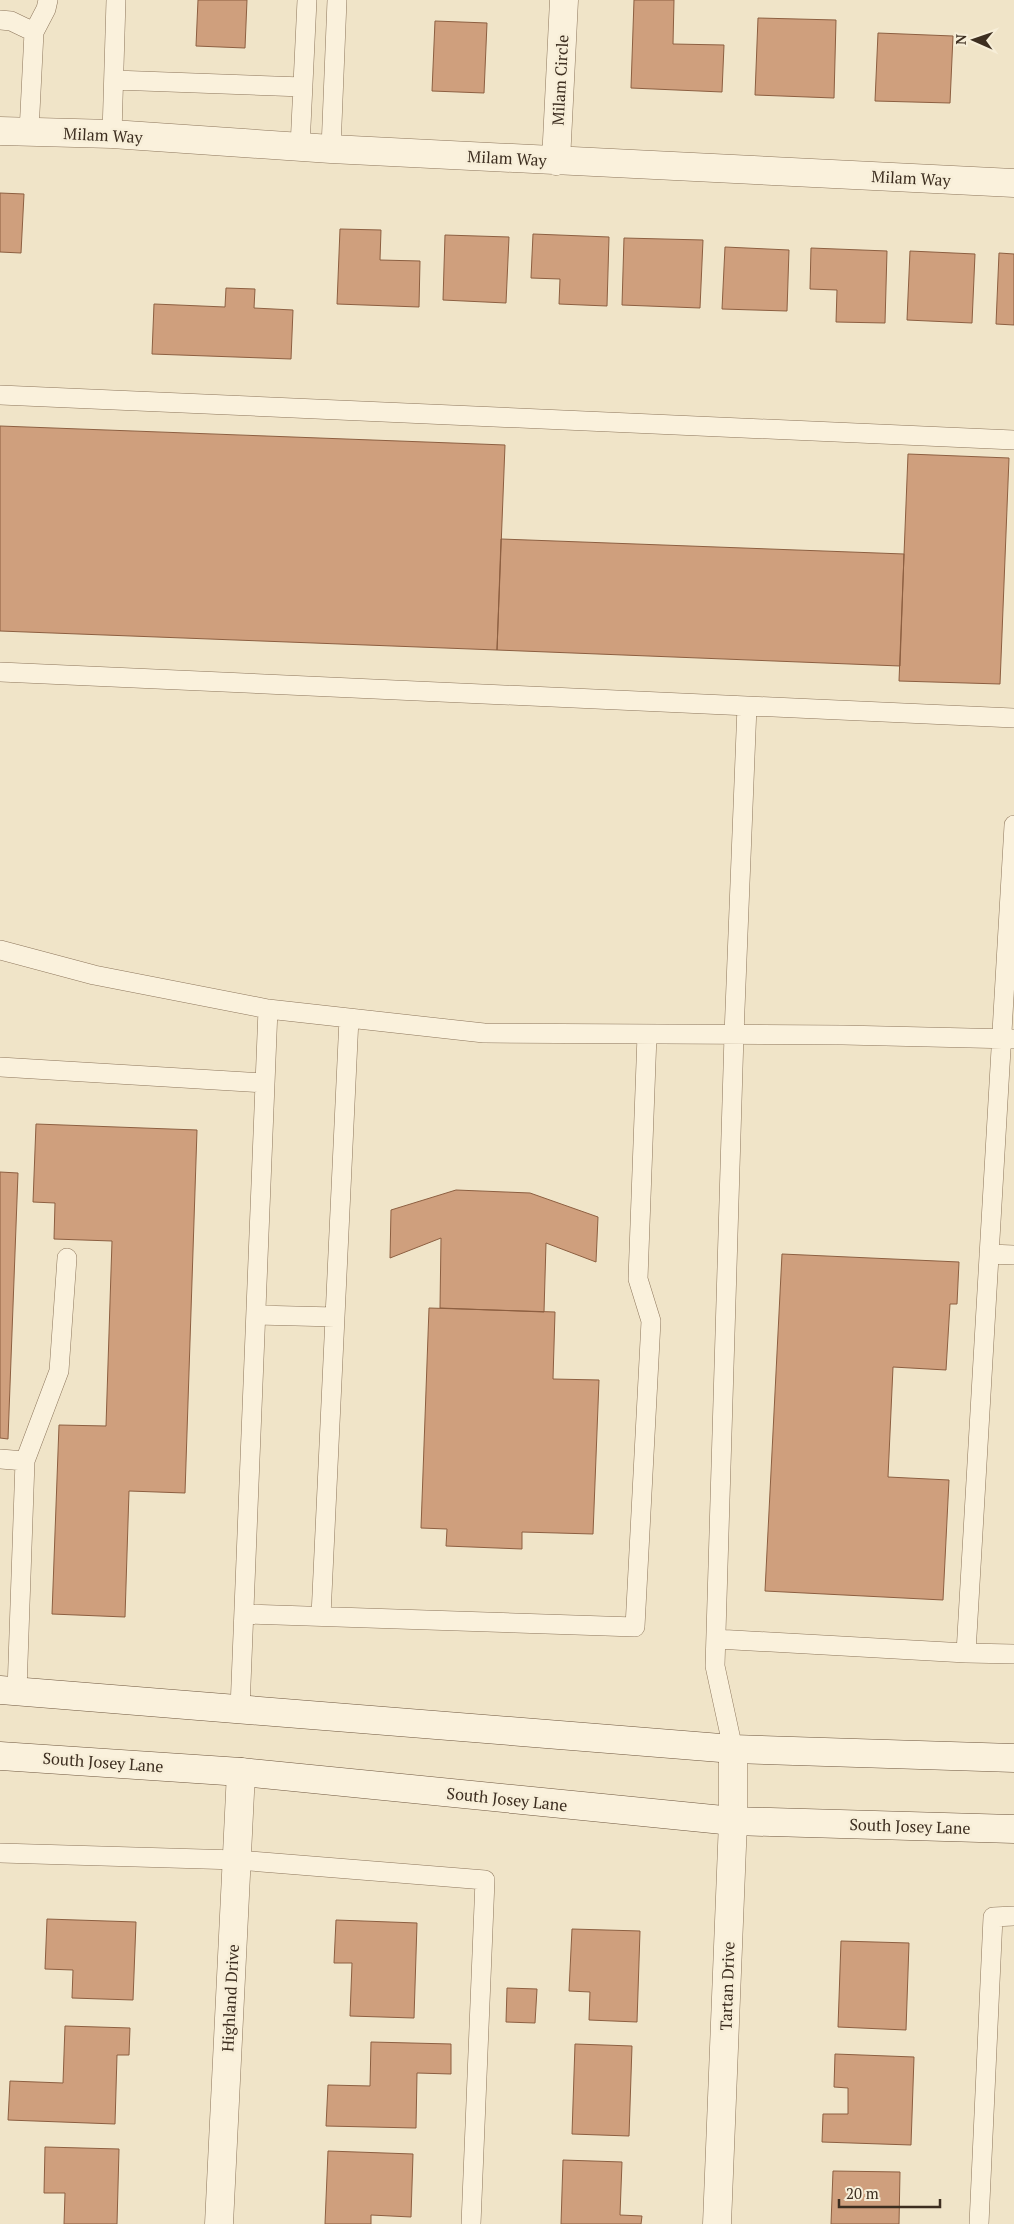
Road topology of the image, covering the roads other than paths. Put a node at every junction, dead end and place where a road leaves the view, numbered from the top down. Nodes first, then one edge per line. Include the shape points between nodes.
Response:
1 (48, 0) edge
2 (116, 0) edge
3 (307, 0) edge
4 (337, 0) edge
5 (564, 0) edge
6 (0, 20) edge
7 (34, 32) junction
8 (114, 80) junction
9 (303, 87) junction
10 (0, 131) edge
11 (29, 132) junction
12 (112, 134) junction
13 (300, 147) junction
14 (331, 149) junction
15 (556, 160) junction
16 (1014, 183) edge
17 (0, 395) edge
18 (1014, 440) edge
19 (0, 672) edge
20 (747, 706) junction
21 (1014, 718) edge
22 (1014, 825) edge
23 (0, 950) edge
24 (268, 1009) junction
25 (349, 1018) junction
26 (647, 1035) junction
27 (734, 1036) junction
28 (1007, 1039) edge
29 (0, 1067) edge
30 (266, 1083) junction
31 (989, 1254) junction
32 (1014, 1255) edge
33 (67, 1258) dead end
34 (256, 1316) junction
35 (335, 1317) junction
36 (0, 1459) edge
37 (25, 1461) junction
38 (244, 1614) junction
39 (321, 1616) junction
40 (716, 1639) junction
41 (966, 1653) junction
42 (1014, 1654) edge
43 (9, 1690) edge
44 (240, 1709) junction
45 (733, 1749) junction
46 (0, 1756) edge
47 (1014, 1758) edge
48 (242, 1772) junction
49 (734, 1821) junction
50 (1014, 1829) edge
51 (0, 1853) edge
52 (237, 1860) junction
53 (1014, 1916) edge
54 (219, 2224) edge
55 (471, 2224) edge
56 (717, 2224) edge
57 (979, 2224) edge

1 - 7 lane
2 - 8 lane
3 - 9 lane
4 - 14 lane
5 - 15 street, Milam Circle
6 - 7 lane via 11,21
7 - 11 lane
8 - 9 lane
8 - 12 lane
9 - 13 lane
10 - 11 street, Milam Way
11 - 12 street, Milam Way
12 - 13 street, Milam Way
13 - 14 street, Milam Way
14 - 15 street, Milam Way
15 - 16 street, Milam Way
17 - 18 lane
19 - 20 lane
20 - 21 lane
20 - 27 lane
22 - 28 lane
23 - 24 lane via 94,975
24 - 25 lane
24 - 30 lane
25 - 26 lane via 484,1033
25 - 35 lane
26 - 27 lane
26 - 39 lane via 638,1279 652,1321 635,1627
27 - 28 lane
27 - 40 lane
28 - 31 lane
29 - 30 lane
30 - 34 lane
31 - 32 lane
31 - 41 lane
33 - 37 lane via 59,1372
34 - 35 lane
34 - 38 lane
35 - 39 lane
36 - 37 lane
37 - 43 lane
38 - 39 lane
38 - 44 lane
40 - 41 lane
40 - 45 lane via 715,1666
41 - 42 lane
43 - 44 street
44 - 45 street
45 - 47 street
45 - 49 street, Tartan Drive
46 - 48 street, South Josey Lane
48 - 49 street, South Josey Lane
48 - 52 street, Highland Drive
49 - 50 street, South Josey Lane
49 - 56 street, Tartan Drive
51 - 52 lane
52 - 54 street, Highland Drive
52 - 55 lane via 484,1880
53 - 57 lane via 993,1917

